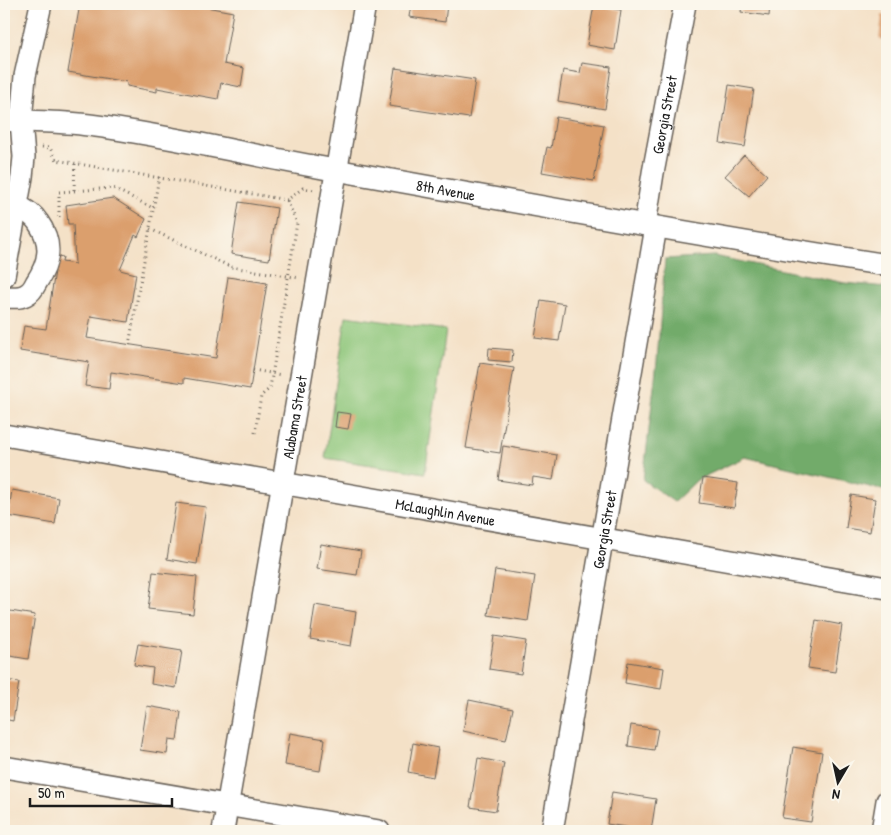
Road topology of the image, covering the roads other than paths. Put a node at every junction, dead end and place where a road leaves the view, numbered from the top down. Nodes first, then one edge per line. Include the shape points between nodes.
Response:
1 (41, 4) edge
2 (364, 4) edge
3 (684, 4) edge
4 (13, 121) edge
5 (336, 170) junction
6 (17, 205) junction
7 (651, 226) junction
8 (887, 265) edge
9 (4, 276) edge
10 (4, 297) edge
11 (4, 435) edge
12 (282, 482) junction
13 (602, 538) junction
14 (887, 588) edge
15 (4, 767) edge
16 (887, 801) edge
17 (227, 806) junction
18 (223, 831) edge
19 (379, 831) edge
20 (552, 831) edge
21 (882, 831) edge

1 - 4 street
2 - 5 street, Alabama Street
3 - 7 street, Georgia Street via 653,173
4 - 5 street, 8th Avenue via 90,125
4 - 6 street via 23,144
5 - 7 street, 8th Avenue
5 - 12 street, Alabama Street
6 - 9 street
6 - 10 street via 32,214 44,231 47,264 27,294
7 - 8 street, 8th Avenue
7 - 13 street, Georgia Street
11 - 12 street, McLaughlin Avenue
12 - 13 street, McLaughlin Avenue
12 - 17 street, Alabama Street
13 - 14 street, McLaughlin Avenue
13 - 20 street, Georgia Street
15 - 17 street
16 - 21 street
17 - 18 street, Alabama Street
17 - 19 street

